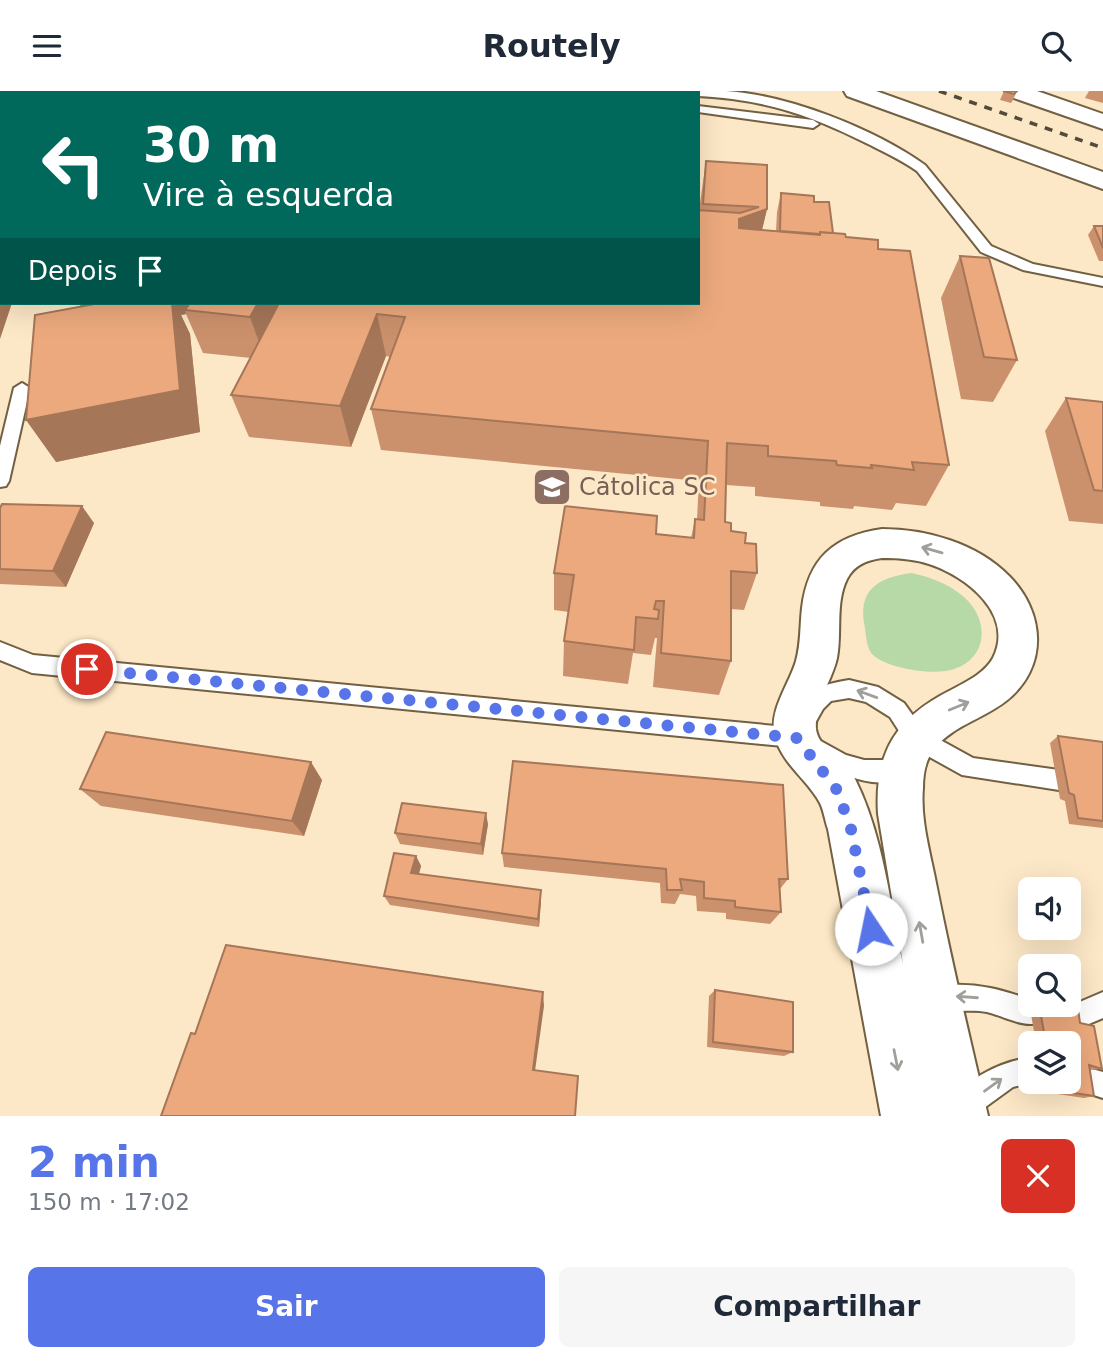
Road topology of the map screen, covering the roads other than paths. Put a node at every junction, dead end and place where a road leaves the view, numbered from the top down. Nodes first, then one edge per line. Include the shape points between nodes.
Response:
1 (855, 91) edge
2 (1016, 91) edge
3 (700, 92) edge
4 (700, 109) edge
5 (1103, 122) edge
6 (842, 128) junction
7 (1102, 185) edge
8 (1103, 282) edge
9 (22, 388) dead end
10 (0, 481) edge
11 (0, 651) edge
12 (797, 738) junction
13 (916, 738) junction
14 (1059, 780) dead end
15 (909, 1001) junction
16 (1103, 1005) edge
17 (1018, 1008) edge
18 (1070, 1019) edge
19 (1018, 1072) edge
20 (960, 1113) edge
21 (908, 1116) edge

1 - 7 street
2 - 5 street
3 - 6 lane via 786,105
4 - 6 lane
6 - 8 lane via 921,168 986,250 999,258
9 - 10 lane
11 - 12 lane via 32,664
12 - 13 lane via 840,764 874,772 890,770
13 -> 12 lane via 897,710 871,694 849,689 826,693 816,702
13 -> 12 street via 944,712 995,687 1009,668 1018,642 1015,615 1002,593 978,572 944,553 908,543 871,543 849,551 834,566 825,588 817,658 797,714
12 - 15 street via 837,790
13 - 14 lane via 970,768
15 -> 13 street via 900,801 903,772
17 -> 15 lane via 962,995
15 - 20 street
15 -> 21 street
16 - 18 lane
20 -> 19 lane via 1004,1077

